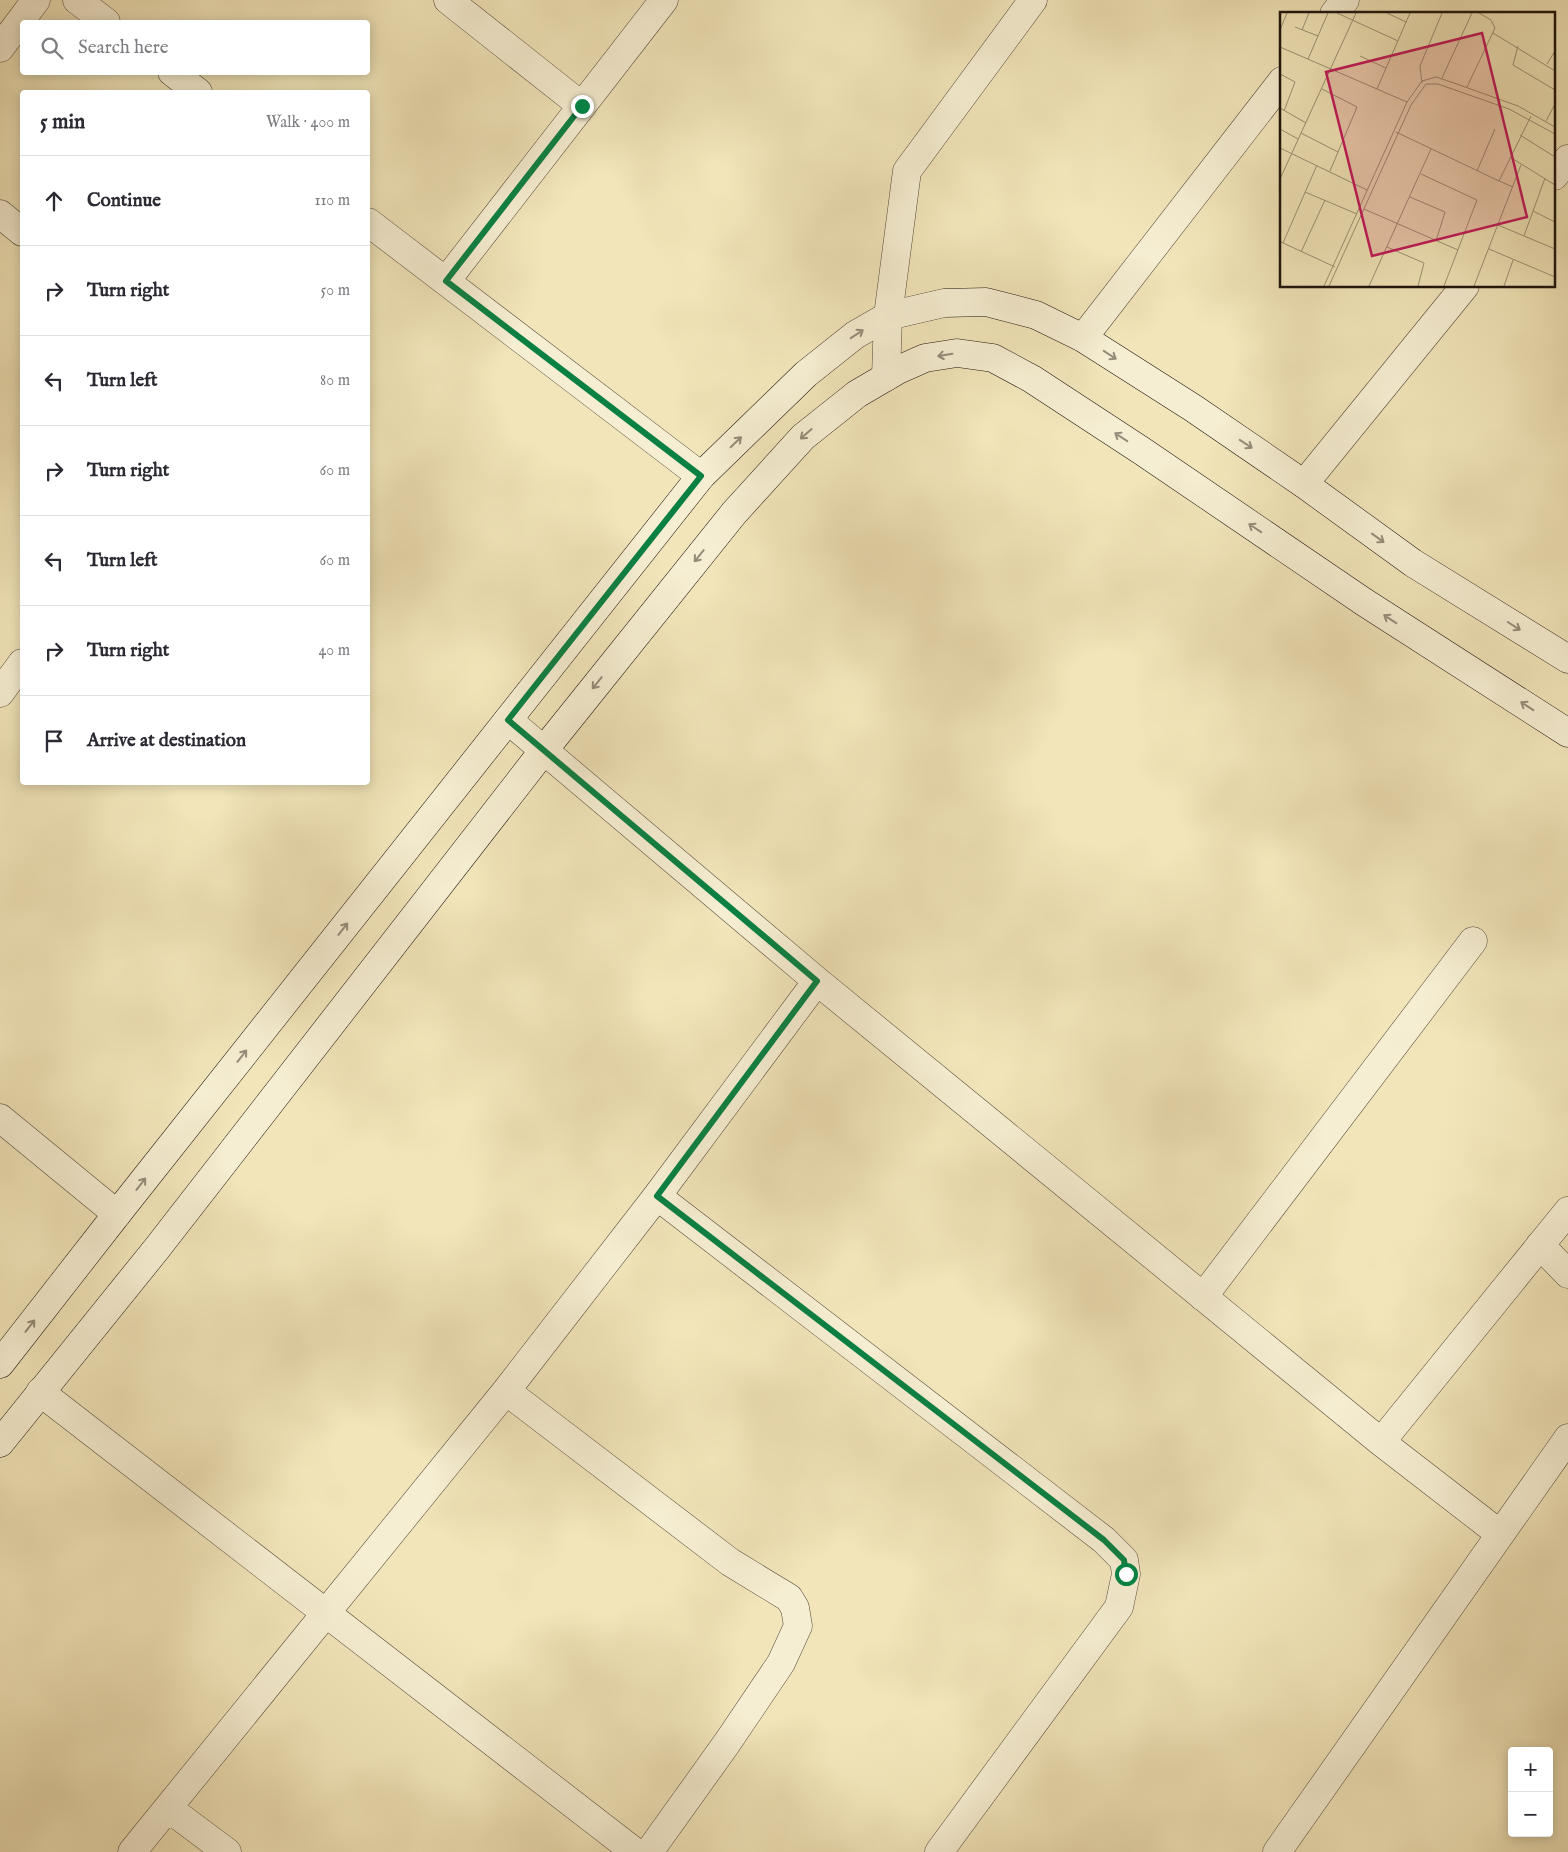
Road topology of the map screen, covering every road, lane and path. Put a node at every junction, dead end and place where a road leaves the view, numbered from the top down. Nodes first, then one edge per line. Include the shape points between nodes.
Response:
1 (36, 0) edge
2 (77, 0) edge
3 (448, 0) edge
4 (664, 0) edge
5 (1033, 0) edge
6 (1345, 0) edge
7 (1336, 12) edge
8 (21, 20) edge
9 (103, 20) edge
10 (20, 21) edge
11 (0, 48) edge
12 (176, 75) edge
13 (1280, 84) edge
14 (195, 90) edge
15 (582, 106) junction
16 (1568, 159) edge
17 (1556, 174) edge
18 (0, 214) edge
19 (370, 224) edge
20 (20, 230) edge
21 (446, 281) junction
22 (1463, 288) edge
23 (888, 316) junction
24 (1083, 338) junction
25 (886, 377) junction
26 (701, 476) junction
27 (1304, 484) junction
28 (1568, 659) edge
29 (20, 666) edge
30 (0, 693) edge
31 (508, 720) junction
32 (1568, 733) edge
33 (544, 750) junction
34 (1473, 941) dead end
35 (817, 981) junction
36 (0, 1118) edge
37 (657, 1196) junction
38 (1568, 1211) edge
39 (117, 1214) junction
40 (1540, 1245) junction
41 (1568, 1274) edge
42 (1203, 1297) junction
43 (0, 1364) edge
44 (506, 1391) junction
45 (40, 1392) junction
46 (1568, 1438) edge
47 (1381, 1442) junction
48 (0, 1443) edge
49 (1500, 1534) junction
50 (325, 1613) junction
51 (168, 1808) junction
52 (132, 1852) edge
53 (227, 1852) edge
54 (635, 1852) edge
55 (649, 1852) edge
56 (939, 1852) edge
57 (1277, 1852) edge

1 - 8 street
2 - 9 street
3 - 15 street
4 - 15 street
5 - 23 street via 907,171
6 - 7 street
10 - 11 street
12 - 14 street
13 - 24 street
15 - 21 street
16 - 17 street
18 - 20 street
19 - 21 street
21 - 26 street
22 - 27 street
23 - 24 street via 944,303 986,302 1036,315
23 - 25 street
26 -> 23 street via 806,374 855,335
24 -> 27 street
32 -> 25 street via 1364,602 1032,379 993,358 957,353 925,358
25 -> 33 street via 857,394 803,437 734,513
26 - 31 street
27 -> 28 street via 1413,563
29 - 30 street
31 - 33 street
39 -> 31 street
33 - 35 street
33 - 45 street via 158,1247
34 - 42 street
35 - 37 street
35 - 42 street
36 - 39 street
37 - 44 street
37 - 56 street via 1104,1540 1124,1560 1126,1574 1119,1607
38 - 40 street
43 -> 39 street
40 - 41 street
40 - 47 street
42 - 47 street
44 - 50 street
44 - 55 street via 730,1562 789,1598 796,1608 798,1626 781,1663
45 - 48 street
45 - 50 street
46 - 49 street
47 - 49 street
49 - 57 street
50 - 51 street
50 - 54 street
51 - 52 street
51 - 53 street

